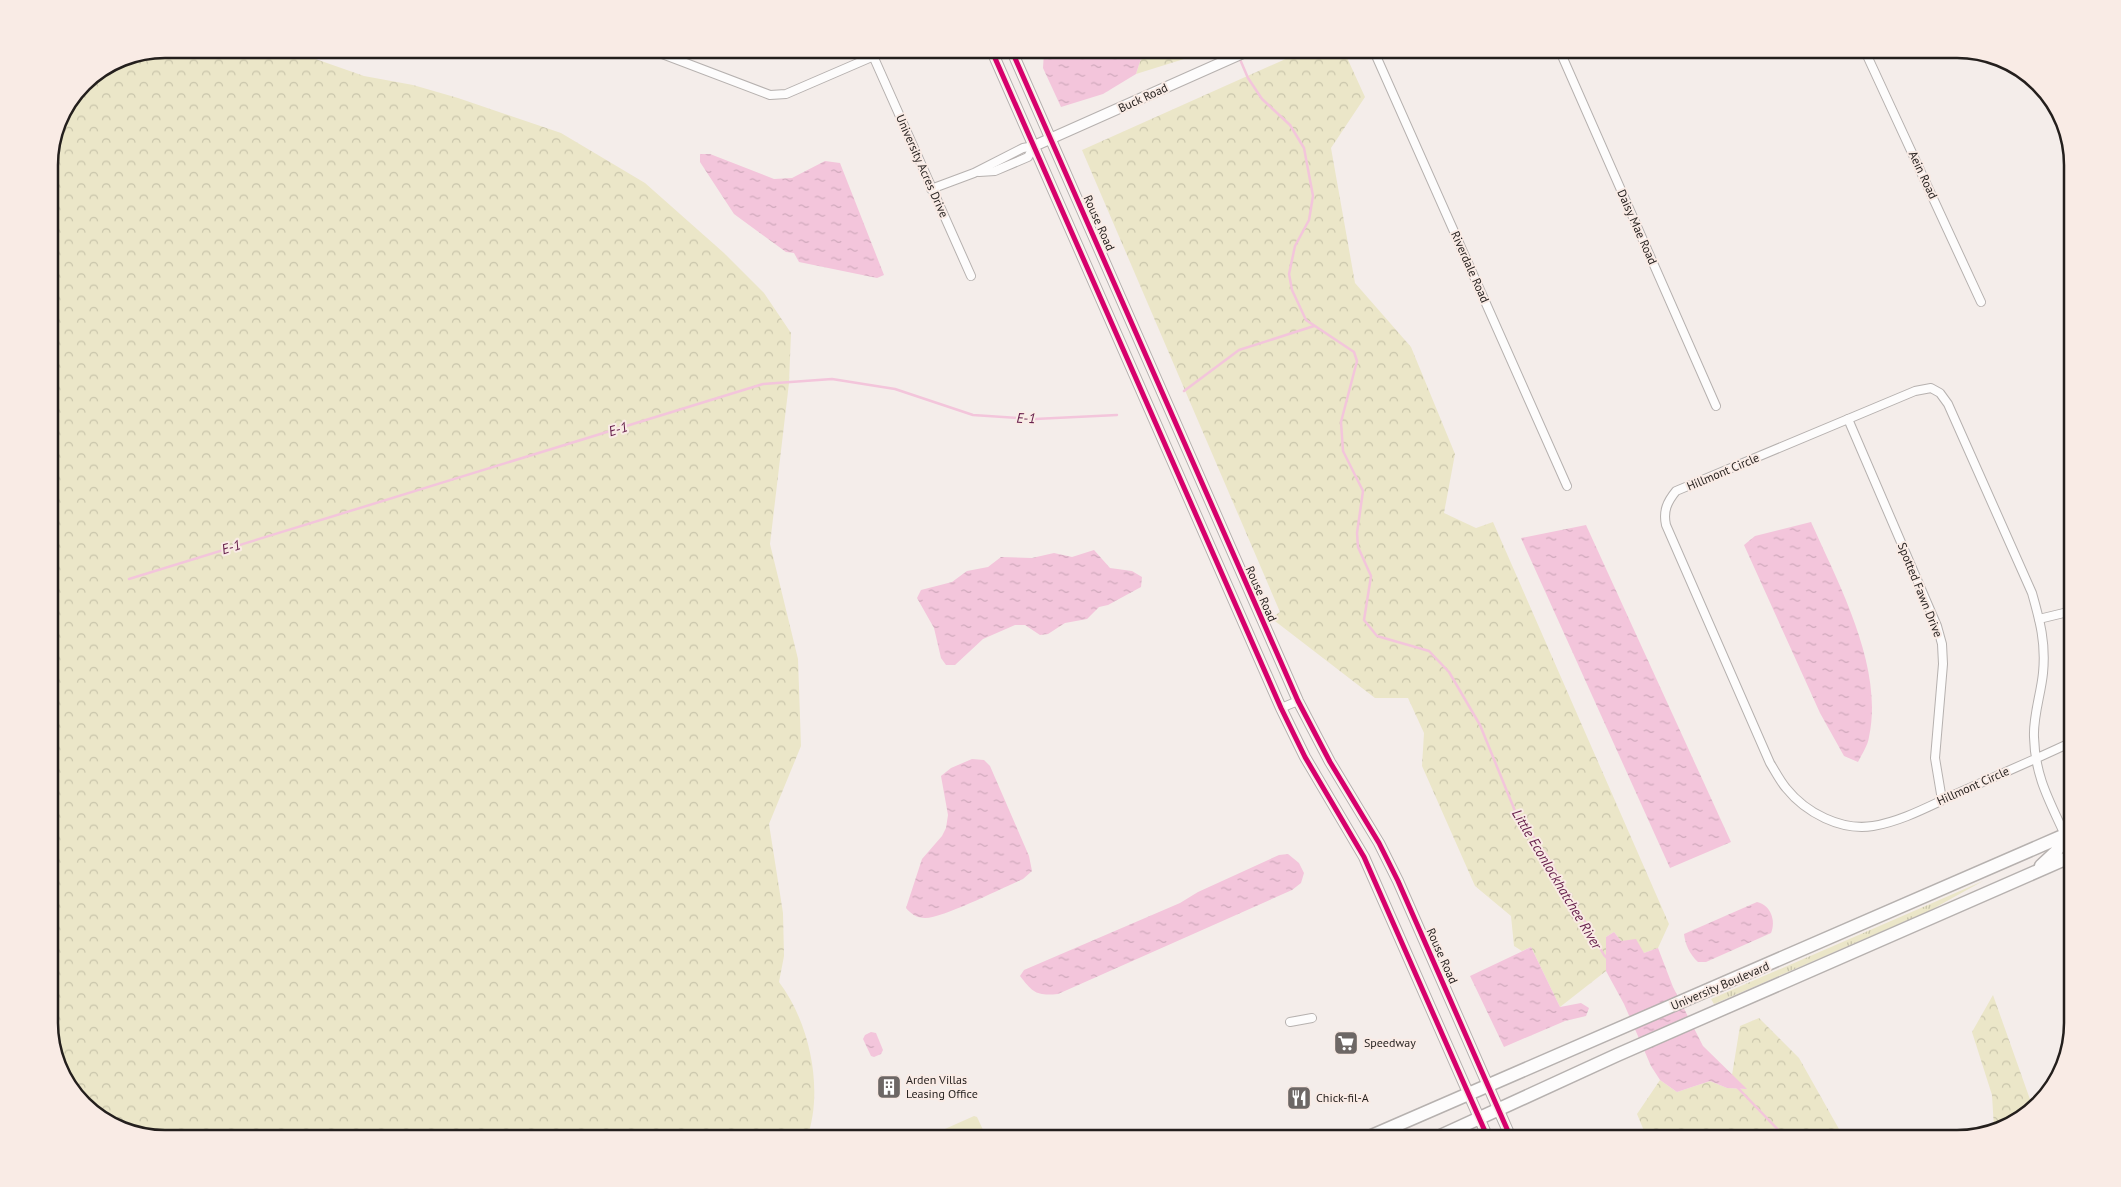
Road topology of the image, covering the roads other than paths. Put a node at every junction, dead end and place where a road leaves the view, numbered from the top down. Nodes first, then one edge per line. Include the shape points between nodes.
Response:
1 (1232, 57) edge
2 (1377, 57) edge
3 (1563, 57) edge
4 (1868, 57) edge
5 (672, 58) edge
6 (862, 58) edge
7 (874, 58) edge
8 (995, 58) edge
9 (1015, 58) edge
10 (1051, 139) junction
11 (1034, 146) junction
12 (931, 189) junction
13 (971, 276) dead end
14 (1981, 302) dead end
15 (1716, 406) dead end
16 (1848, 419) junction
17 (1567, 486) dead end
18 (2064, 613) edge
19 (2040, 619) junction
20 (1298, 701) junction
21 (1281, 708) junction
22 (2064, 746) edge
23 (2036, 759) junction
24 (1942, 800) junction
25 (2064, 823) edge
26 (2064, 835) edge
27 (2064, 841) edge
28 (2064, 860) edge
29 (2032, 874) junction
30 (1312, 1018) dead end
31 (1290, 1022) dead end
32 (1489, 1087) junction
33 (1469, 1095) junction
34 (1499, 1111) junction
35 (1480, 1119) junction
36 (1386, 1130) edge
37 (1455, 1130) edge
38 (1485, 1130) edge
39 (1507, 1130) edge

1 - 10 street, Buck Road
2 - 17 street, Riverdale Road
3 - 15 street, Daisy Mae Road
4 - 14 street, Aein Road
5 - 6 street, University Acres Drive via 770,95 786,94
7 - 12 street, University Acres Drive
8 - 11 street
9 - 10 street, Rouse Road
10 - 11 street, Buck Road
10 - 20 street, Rouse Road
11 - 12 street, Buck Road via 1023,148 994,167
11 - 21 street
12 - 13 street, University Acres Drive
16 - 19 street, Hillmont Circle via 1915,391 1931,388 1940,393 1948,404 2032,593
16 - 24 street, Spotted Fawn Drive via 1942,644 1944,664 1935,758
16 - 24 street, Hillmont Circle via 1676,491 1664,514 1666,525 1770,763 1787,789 1823,818 1847,825 1872,826 1898,820
18 - 19 street
19 - 23 street, Hillmont Circle via 2044,637 2043,672 2034,735
20 - 21 street
20 - 32 street, Rouse Road via 1330,762 1379,842
21 - 33 street via 1305,757 1364,857
22 - 23 street
23 - 24 street, Hillmont Circle
23 - 25 street, Hillmont Circle via 2040,779
26 - 32 main road, University Boulevard
27 - 29 main road
28 - 29 main road, University Boulevard
29 - 34 main road, University Boulevard via 1617,1055
30 - 31 street
32 - 33 main road, University Boulevard
32 - 34 street, Rouse Road
33 - 35 street
33 - 36 main road, University Boulevard
34 - 35 main road, University Boulevard
34 - 39 street, Rouse Road
35 - 37 main road, University Boulevard
35 - 38 street

